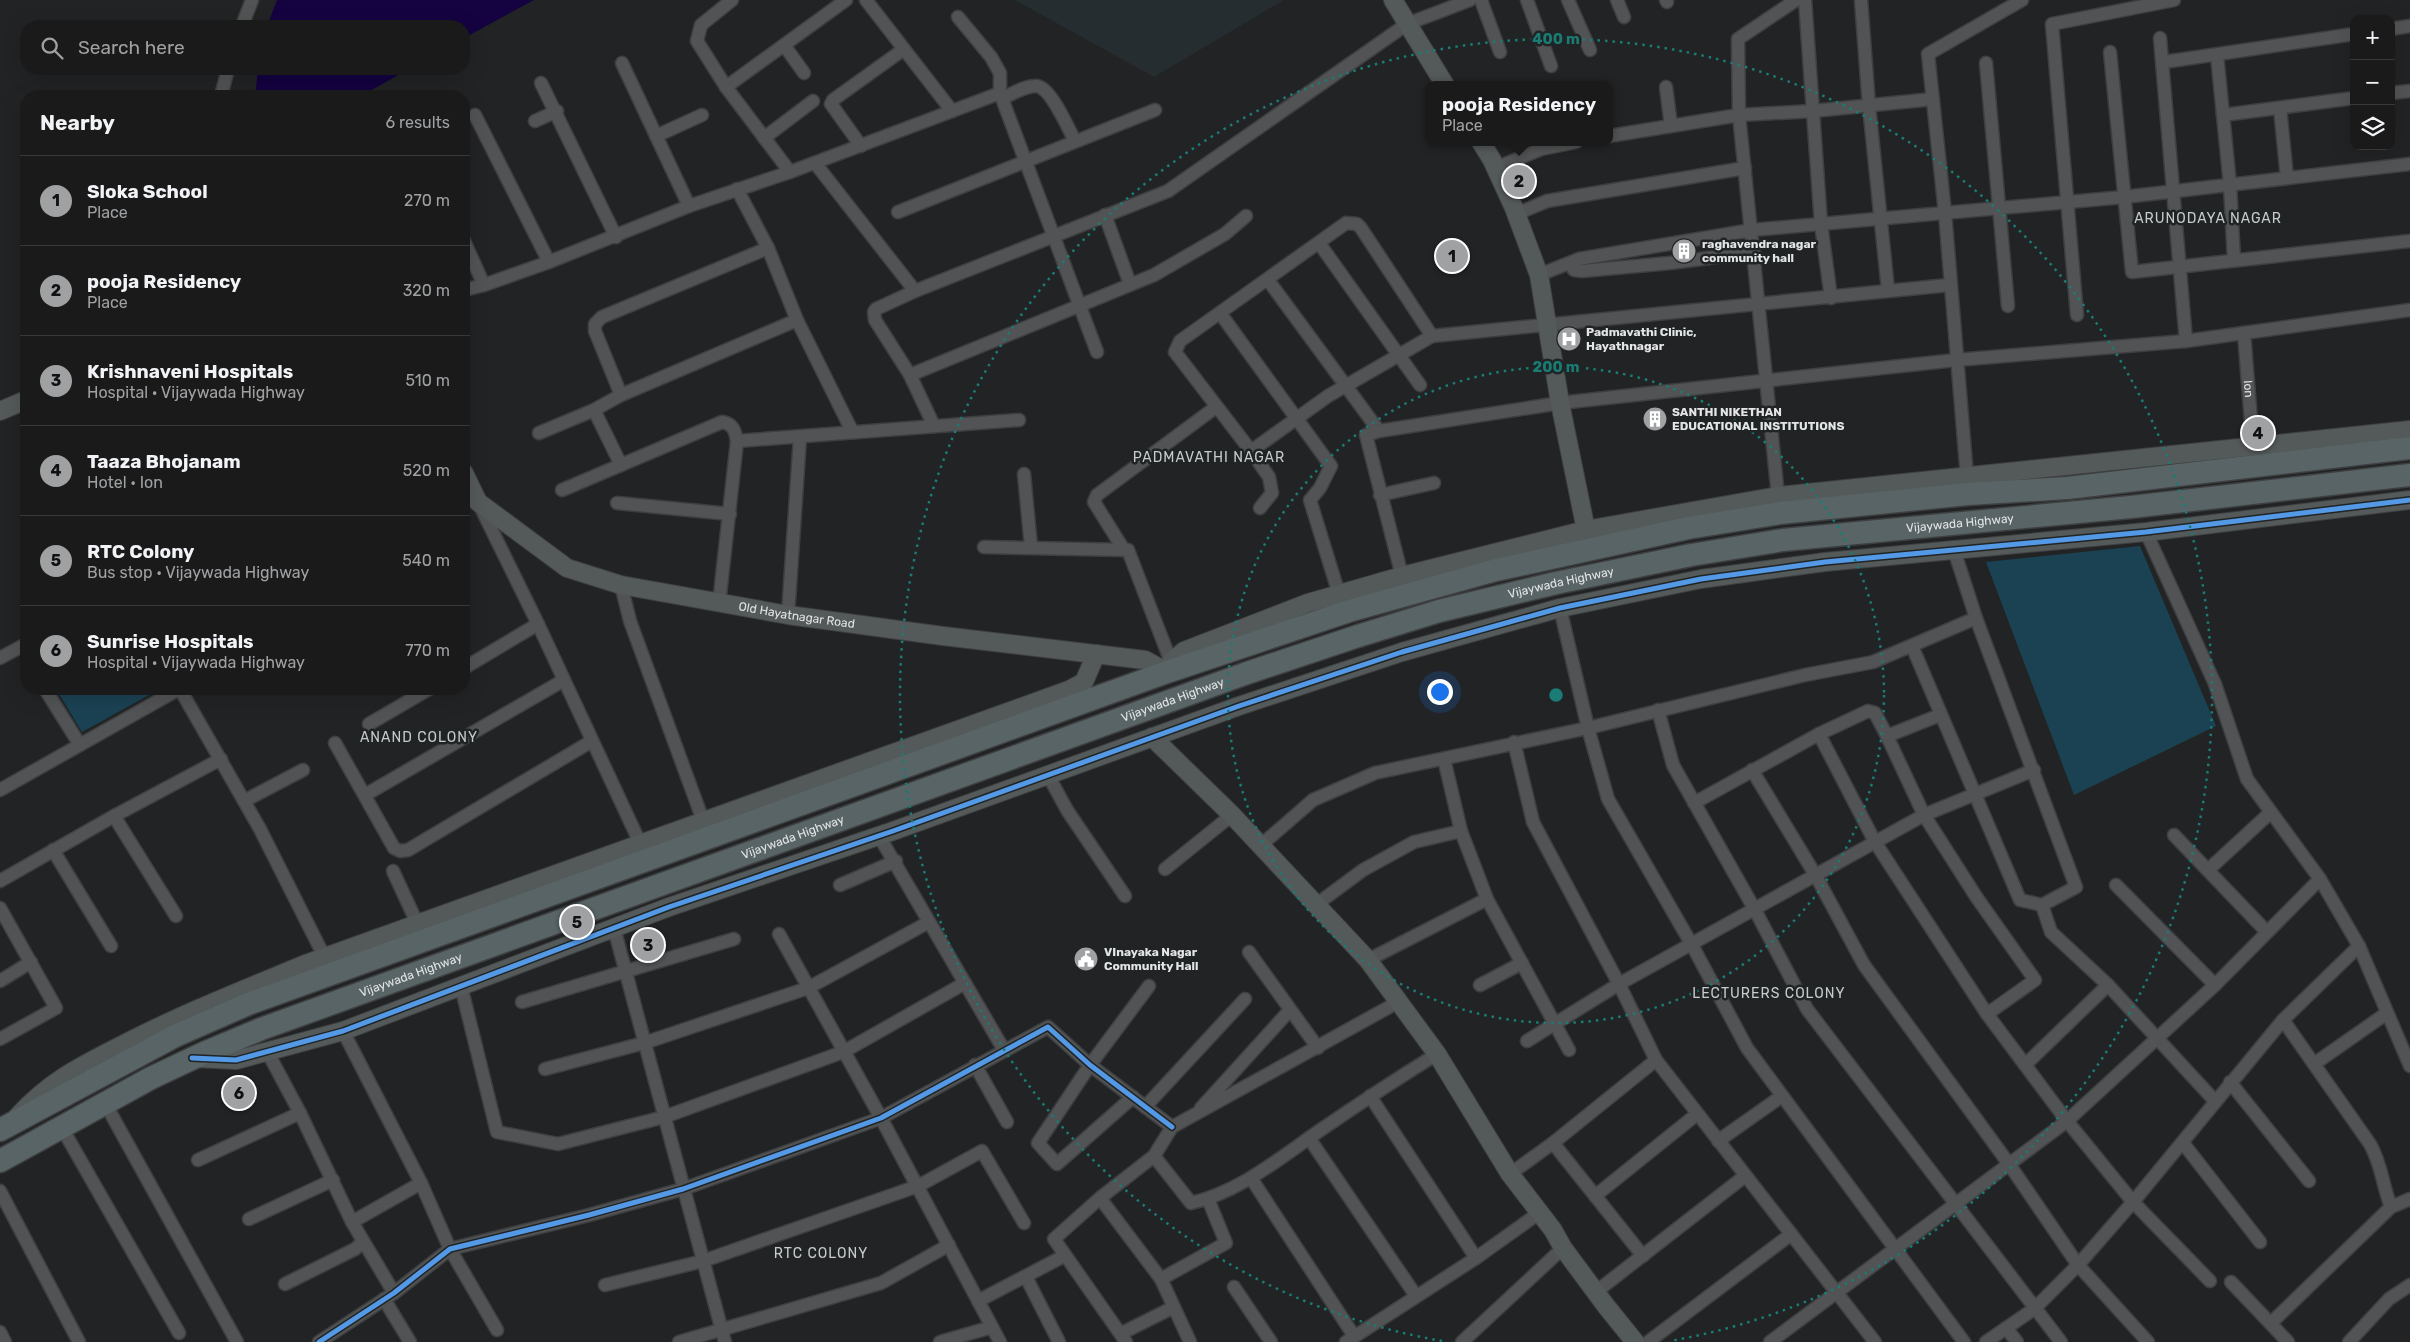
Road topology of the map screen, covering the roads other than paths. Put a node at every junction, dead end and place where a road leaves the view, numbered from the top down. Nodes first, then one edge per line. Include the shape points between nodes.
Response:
1 (252, 0) edge
2 (732, 0) edge
3 (846, 0) edge
4 (866, 0) edge
5 (1393, 0) edge
6 (1470, 0) edge
7 (1481, 0) edge
8 (1527, 0) edge
9 (1568, 0) edge
10 (1617, 0) edge
11 (1796, 0) edge
12 (1805, 0) edge
13 (1861, 0) edge
14 (2022, 0) edge
15 (2174, 0) edge
16 (958, 17) dead end
17 (1624, 17) dead end
18 (244, 20) edge
19 (1407, 24) junction
20 (2410, 26) edge
21 (2395, 28) edge
22 (2350, 35) edge
23 (2160, 38) dead end
24 (784, 45) junction
25 (904, 49) junction
26 (1590, 50) dead end
27 (1500, 52) dead end
28 (2110, 52) dead end
29 (2217, 55) junction
30 (2164, 62) junction
31 (622, 63) dead end
32 (1986, 63) dead end
33 (1550, 66) dead end
34 (804, 73) dead end
35 (226, 75) edge
36 (1443, 81) edge
37 (542, 83) dead end
38 (726, 87) junction
39 (1666, 87) dead end
40 (223, 90) edge
41 (2410, 91) edge
42 (2395, 93) edge
43 (1001, 96) junction
44 (1933, 99) junction
45 (2350, 99) edge
46 (813, 101) dead end
47 (1868, 106) junction
48 (2280, 108) junction
49 (1155, 110) dead end
50 (952, 111) junction
51 (1813, 111) junction
52 (557, 112) junction
53 (475, 115) dead end
54 (702, 115) dead end
55 (1739, 115) junction
56 (2223, 115) junction
57 (535, 121) dead end
58 (1671, 126) junction
59 (1613, 135) edge
60 (656, 136) junction
61 (764, 138) junction
62 (1075, 141) junction
63 (861, 146) junction
64 (1484, 146) edge
65 (1556, 146) edge
66 (1025, 160) junction
67 (816, 163) junction
68 (2410, 164) edge
69 (1496, 168) junction
70 (1745, 168) junction
71 (790, 172) junction
72 (2287, 178) junction
73 (2230, 185) junction
74 (737, 189) junction
75 (2174, 191) junction
76 (2124, 197) junction
77 (2068, 202) junction
78 (689, 206) junction
79 (2000, 208) junction
80 (898, 212) dead end
81 (1945, 213) junction
82 (1516, 214) junction
83 (1105, 215) junction
84 (1246, 216) dead end
85 (1880, 219) junction
86 (1821, 224) junction
87 (1752, 230) junction
88 (1053, 235) junction
89 (616, 236) junction
90 (2410, 241) edge
91 (1319, 243) junction
92 (768, 248) junction
93 (1754, 252) junction
94 (470, 254) edge
95 (2234, 260) junction
96 (548, 262) junction
97 (1570, 264) junction
98 (2181, 266) junction
99 (1539, 275) junction
100 (1268, 280) junction
101 (1130, 284) junction
102 (484, 285) junction
103 (1949, 285) junction
104 (470, 288) edge
105 (1888, 290) junction
106 (915, 291) junction
107 (1831, 298) junction
108 (1080, 305) junction
109 (1760, 305) junction
110 (2008, 306) dead end
111 (2410, 310) edge
112 (1220, 314) junction
113 (2078, 315) dead end
114 (797, 320) junction
115 (1547, 325) junction
116 (2244, 333) junction
117 (1432, 336) junction
118 (2186, 341) junction
119 (1097, 352) dead end
120 (1398, 356) junction
121 (1956, 360) junction
122 (910, 375) junction
123 (1765, 380) junction
124 (1420, 385) dead end
125 (1346, 386) junction
126 (621, 395) junction
127 (20, 403) edge
128 (1560, 403) junction
129 (1216, 407) junction
130 (594, 410) junction
131 (0, 411) edge
132 (1297, 419) junction
133 (1019, 420) dead end
134 (934, 426) junction
135 (2410, 430) edge
136 (852, 431) junction
137 (1379, 431) junction
138 (539, 433) dead end
139 (800, 437) junction
140 (737, 441) junction
141 (2253, 446) junction
142 (2410, 448) edge
143 (1251, 451) junction
144 (621, 465) junction
145 (1024, 474) dead end
146 (2410, 475) edge
147 (1967, 477) junction
148 (1434, 483) dead end
149 (470, 485) edge
150 (562, 490) dead end
151 (1380, 496) junction
152 (1778, 496) junction
153 (2410, 500) edge
154 (478, 502) junction
155 (617, 503) dead end
156 (1857, 506) junction
157 (1260, 508) dead end
158 (730, 514) junction
159 (1586, 530) junction
160 (2146, 532) junction
161 (1859, 533) junction
162 (984, 547) dead end
163 (1031, 548) junction
164 (1124, 550) junction
165 (1954, 550) junction
166 (1402, 576) junction
167 (621, 586) junction
168 (1339, 594) junction
169 (719, 604) junction
170 (1560, 608) junction
171 (788, 615) junction
172 (1976, 618) junction
173 (538, 624) junction
174 (1912, 646) junction
175 (20, 647) edge
176 (1096, 654) junction
177 (0, 658) edge
178 (470, 664) edge
179 (1169, 667) junction
180 (564, 680) junction
181 (49, 695) edge
182 (168, 695) edge
183 (183, 695) edge
184 (419, 695) edge
185 (1658, 710) junction
186 (1940, 715) junction
187 (370, 724) dead end
188 (1588, 728) junction
189 (1819, 734) junction
190 (1887, 736) junction
191 (1152, 737) junction
192 (592, 741) junction
193 (1514, 742) junction
194 (335, 743) dead end
195 (80, 745) junction
196 (221, 759) junction
197 (1444, 759) junction
198 (302, 770) dead end
199 (1752, 770) junction
200 (2034, 770) junction
201 (1048, 775) junction
202 (830, 786) junction
203 (0, 790) edge
204 (366, 795) junction
205 (1975, 795) junction
206 (244, 801) junction
207 (1694, 803) junction
208 (2271, 812) junction
209 (1232, 815) junction
210 (1924, 815) junction
211 (114, 816) junction
212 (704, 823) junction
213 (1461, 831) junction
214 (2174, 835) dead end
215 (879, 836) junction
216 (1875, 842) junction
217 (641, 845) junction
218 (1260, 846) junction
219 (53, 850) junction
220 (896, 862) junction
221 (1165, 869) dead end
222 (2208, 870) junction
223 (393, 871) dead end
224 (1816, 876) junction
225 (2320, 879) junction
226 (0, 880) edge
227 (840, 885) dead end
228 (2116, 885) dead end
229 (1125, 896) dead end
230 (1487, 899) junction
231 (1317, 904) junction
232 (2042, 905) junction
233 (0, 908) edge
234 (1755, 910) junction
235 (176, 916) dead end
236 (929, 922) junction
237 (418, 925) junction
238 (5, 927) edge
239 (614, 928) junction
240 (2266, 931) junction
241 (779, 934) dead end
242 (734, 939) dead end
243 (1692, 945) junction
244 (111, 946) dead end
245 (2359, 946) junction
246 (1249, 952) dead end
247 (1368, 960) junction
248 (31, 962) junction
249 (1522, 962) junction
250 (328, 966) junction
251 (624, 970) junction
252 (0, 981) edge
253 (965, 983) junction
254 (1619, 984) junction
255 (1480, 985) dead end
256 (2108, 985) junction
257 (2215, 985) junction
258 (460, 986) junction
259 (1149, 986) dead end
260 (808, 988) junction
261 (1245, 1000) dead end
262 (1400, 1001) junction
263 (522, 1002) dead end
264 (1290, 1010) junction
265 (2387, 1013) junction
266 (1987, 1014) junction
267 (2283, 1020) junction
268 (1556, 1024) junction
269 (343, 1031) junction
270 (2158, 1037) junction
271 (0, 1039) edge
272 (1527, 1041) dead end
273 (644, 1044) junction
274 (1318, 1048) junction
275 (1004, 1050) junction
276 (1569, 1050) dead end
277 (843, 1052) junction
278 (268, 1053) junction
279 (1437, 1054) junction
280 (192, 1058) junction
281 (1656, 1060) junction
282 (2025, 1064) junction
283 (2314, 1064) junction
284 (975, 1065) junction
285 (1090, 1065) junction
286 (2410, 1066) edge
287 (545, 1069) dead end
288 (2230, 1082) junction
289 (69, 1092) junction
290 (1370, 1096) junction
291 (1782, 1096) junction
292 (1134, 1097) junction
293 (2216, 1101) junction
294 (105, 1104) junction
295 (1145, 1107) junction
296 (300, 1113) junction
297 (1697, 1114) junction
298 (1194, 1115) junction
299 (84, 1116) junction
300 (664, 1117) junction
301 (881, 1118) junction
302 (2067, 1121) junction
303 (1008, 1122) dead end
304 (5, 1127) edge
305 (1172, 1127) junction
306 (62, 1128) junction
307 (1309, 1138) junction
308 (1718, 1141) junction
309 (1553, 1143) junction
310 (2183, 1143) junction
311 (1154, 1156) junction
312 (198, 1160) dead end
313 (0, 1161) edge
314 (2008, 1164) junction
315 (1510, 1174) junction
316 (1745, 1176) junction
317 (1252, 1178) junction
318 (333, 1180) junction
319 (2309, 1181) dead end
320 (420, 1183) junction
321 (918, 1186) junction
322 (683, 1189) junction
323 (0, 1191) edge
324 (1595, 1196) junction
325 (1100, 1198) junction
326 (1208, 1199) junction
327 (2410, 1199) edge
328 (2133, 1202) junction
329 (1955, 1204) junction
330 (2391, 1206) junction
331 (1539, 1213) junction
332 (249, 1219) dead end
333 (352, 1222) junction
334 (1024, 1223) dead end
335 (1790, 1235) junction
336 (363, 1242) junction
337 (2260, 1242) dead end
338 (949, 1245) junction
339 (1563, 1248) junction
340 (1894, 1248) junction
341 (450, 1250) junction
342 (1064, 1256) junction
343 (1643, 1256) junction
344 (1476, 1258) junction
345 (703, 1261) junction
346 (2078, 1265) junction
347 (1026, 1276) junction
348 (1160, 1279) junction
349 (2210, 1281) dead end
350 (2231, 1282) dead end
351 (285, 1284) dead end
352 (605, 1285) dead end
353 (2410, 1285) edge
354 (1234, 1287) dead end
355 (1597, 1291) junction
356 (1835, 1293) junction
357 (389, 1296) junction
358 (1416, 1296) junction
359 (978, 1301) junction
360 (1174, 1307) junction
361 (2034, 1309) junction
362 (2271, 1323) junction
363 (992, 1327) junction
364 (2006, 1328) junction
365 (721, 1329) junction
366 (497, 1330) dead end
367 (0, 1332) edge
368 (179, 1333) dead end
369 (1124, 1338) edge
370 (1350, 1339) edge
371 (76, 1341) edge
372 (5, 1342) edge
373 (237, 1342) edge
374 (319, 1342) edge
375 (410, 1342) edge
376 (679, 1342) edge
377 (725, 1342) edge
378 (940, 1342) edge
379 (1000, 1342) edge
380 (1059, 1342) edge
381 (1190, 1342) edge
382 (1271, 1342) edge
383 (1462, 1342) edge
384 (1635, 1342) edge
385 (1648, 1342) edge
386 (1770, 1342) edge
387 (1875, 1342) edge
388 (1964, 1342) edge
389 (1986, 1342) edge
390 (2017, 1342) edge
391 (2061, 1342) edge
392 (2148, 1342) edge
393 (2288, 1342) edge
394 (2349, 1342) edge

1 - 18 street
2 - 38 street via 701,26 697,41
3 - 24 street
4 - 25 street
5 - 19 street
6 - 19 street
7 - 27 street
8 - 33 street
9 - 26 street
10 - 17 street
11 - 55 street via 1738,39
12 - 51 street
13 - 47 street
14 - 44 street via 1928,54
15 - 77 street via 2052,24
16 - 43 street via 1000,72
19 - 36 street
19 - 83 street via 1168,191
20 - 21 street
22 - 29 street
23 - 30 street
24 - 34 street
24 - 38 street
25 - 50 street
25 - 63 street via 831,104
28 - 76 street
29 - 30 street
29 - 56 street
30 - 75 street
31 - 60 street
32 - 79 street
35 - 40 street
37 - 52 street
38 - 61 street
39 - 58 street
41 - 42 street
43 - 50 street
43 - 62 street via 1038,86 1047,92
43 - 66 street
44 - 47 street
44 - 81 street
45 - 48 street
46 - 61 street
47 - 51 street
47 - 85 street
48 - 56 street
48 - 72 street
49 - 62 street
50 - 63 street
51 - 55 street
51 - 86 street
52 - 57 street
52 - 89 street
53 - 96 street
54 - 60 street
55 - 58 street
55 - 70 street
56 - 73 street
58 - 59 street
60 - 78 street
61 - 71 street
62 - 66 street
63 - 67 street
64 - 69 street
65 - 69 street
66 - 80 street
66 - 88 street
67 - 71 street
67 - 106 street
68 - 72 street
69 - 82 street
70 - 82 street via 1548,201
70 - 87 street
71 - 74 street
72 - 73 street
73 - 75 street
73 - 95 street
74 - 78 street
74 - 92 street
75 - 76 street
75 - 98 street
76 - 77 street
76 - 98 street via 2132,272
77 - 79 street
77 - 113 street
78 - 89 street
79 - 81 street
79 - 110 street
81 - 85 street
81 - 103 street
82 - 99 street
83 - 88 street
83 - 101 street
84 - 101 street via 1208,244
85 - 86 street
85 - 105 street
86 - 87 street
86 - 107 street
87 - 93 street
87 - 97 street via 1579,259
88 - 106 street
88 - 108 street
89 - 96 street
90 - 95 street
91 - 100 street
91 - 117 street via 1346,223 1357,224
91 - 120 street
92 - 114 street
92 - 126 street via 602,318 595,324
93 - 97 street via 1582,271 1574,270
93 - 109 street
94 - 102 street
95 - 98 street
96 - 102 street
97 - 99 street
98 - 118 street
99 - 115 street
100 - 112 street
100 - 125 street
101 - 108 street
102 - 104 street
103 - 105 street
103 - 121 street
105 - 107 street
106 - 122 street via 874,312 875,320
107 - 109 street
108 - 119 street
108 - 122 street
109 - 115 street
109 - 123 street
111 - 116 street
112 - 129 street via 1180,341 1175,352
112 - 132 street
114 - 126 street
114 - 136 street
115 - 117 street
115 - 128 street
116 - 118 street
116 - 141 street, Ion
117 - 120 street
118 - 121 street
120 - 124 street
120 - 125 street
121 - 123 street
121 - 147 street
122 - 134 street
123 - 128 street
123 - 152 street
125 - 132 street
125 - 137 street
126 - 130 street
127 - 131 street
128 - 137 street
128 - 159 street
129 - 143 street
129 - 164 street via 1097,495 1094,502
130 - 138 street
130 - 144 street
132 - 143 street
132 - 168 street via 1331,466 1310,500
133 - 134 street
134 - 136 street
135 - 141 street
136 - 139 street
137 - 151 street via 1366,435
139 - 140 street
139 - 171 street
140 - 144 street via 736,431 722,422
140 - 158 street
141 - 147 street
142 - 156 highway, Vijaywada Highway via 2067,488
143 - 157 street via 1272,483 1272,492
144 - 150 street
145 - 163 street
146 - 161 highway, Vijaywada Highway via 2131,507
147 - 152 street
148 - 151 street
149 - 154 street, Old Hayatnagar Road
151 - 166 street
152 - 159 street
153 - 160 street
154 - 167 street, Old Hayatnagar Road via 567,568
154 - 173 street
155 - 158 street
156 - 161 highway
156 - 179 highway, Vijaywada Highway via 1780,513 1688,528 1496,570
158 - 169 street
159 - 166 street
160 - 165 street
160 - 208 street via 2215,684 2247,779
161 - 280 highway, Vijaywada Highway via 1783,540 1691,555 1556,583 1358,636 604,904 328,1004
162 - 163 street
163 - 164 street
164 - 179 street via 1128,550
165 - 170 street via 1825,562 1701,579
165 - 172 street
166 - 168 street
167 - 169 street, Old Hayatnagar Road
167 - 212 street via 630,621
168 - 179 street via 1184,651
169 - 171 street, Old Hayatnagar Road
170 - 188 street
170 - 191 street via 1402,652
171 - 176 street, Old Hayatnagar Road
172 - 174 street
172 - 200 street
173 - 178 street
173 - 180 street
174 - 185 street via 1873,662
174 - 186 street
175 - 177 street
176 - 179 street, Old Hayatnagar Road via 1145,660
176 - 202 street via 1084,682 1069,690
179 - 202 highway, Vijaywada Highway
180 - 192 street
180 - 204 street
181 - 195 street
182 - 195 street
183 - 196 street
184 - 187 street
185 - 188 street
185 - 207 street via 1673,765
186 - 190 street
186 - 205 street
188 - 193 street
188 - 243 street via 1608,799
189 - 190 street via 1872,711
189 - 199 street
189 - 216 street
190 - 210 street
191 - 201 street
191 - 209 street
192 - 204 street via 408,850 394,848
192 - 217 street
193 - 197 street
193 - 254 street via 1533,822
194 - 204 street
195 - 203 street
196 - 206 street
196 - 211 street
197 - 213 street
197 - 218 street via 1375,773 1313,800
198 - 206 street
199 - 207 street
199 - 224 street
200 - 205 street
200 - 232 street via 2076,887
201 - 215 street
201 - 229 street via 1067,810
202 - 212 street
202 - 250 highway, Vijaywada Highway
205 - 210 street
205 - 232 street via 2020,900
206 - 250 street
207 - 234 street
208 - 222 street
208 - 225 street
209 - 218 street
209 - 221 street
210 - 216 street
210 - 266 street via 2035,980
211 - 219 street
211 - 235 street
212 - 217 street
213 - 230 street
213 - 231 street via 1414,842 1363,870
214 - 222 street
215 - 220 street
215 - 239 street
216 - 224 street
216 - 266 street
217 - 237 street
218 - 231 street
219 - 226 street
219 - 244 street
220 - 227 street
220 - 236 street
222 - 240 street
223 - 237 street
224 - 234 street
224 - 314 street via 1864,965
225 - 240 street
225 - 245 street
228 - 257 street
230 - 247 street
230 - 249 street
231 - 247 street
232 - 256 street via 2051,932
233 - 238 street
234 - 243 street
234 - 329 street via 1807,1008
236 - 253 street
236 - 260 street
237 - 250 street
238 - 248 street
239 - 251 street
239 - 258 street
240 - 257 street
241 - 260 street
242 - 251 street
243 - 254 street
243 - 291 street via 1747,1048
245 - 265 street
245 - 267 street
246 - 264 street
247 - 262 street
248 - 252 street
248 - 271 street via 56,1008
249 - 255 street
249 - 268 street
250 - 289 highway, Vijaywada Highway via 174,1036
250 - 304 street via 235,993 157,1027 67,1073 37,1095
251 - 263 street
251 - 273 street
253 - 275 street
253 - 277 street
254 - 268 street
254 - 281 street
256 - 270 street
256 - 282 street
257 - 270 street
258 - 269 street
258 - 300 street via 497,1132 558,1144
259 - 285 street
260 - 273 street
260 - 277 street
261 - 295 street
262 - 274 street
262 - 279 street
264 - 274 street
264 - 298 street
265 - 283 street
265 - 286 street
266 - 282 street
267 - 283 street
267 - 288 street
268 - 272 street
268 - 276 street
269 - 278 street
269 - 320 street
270 - 293 street
270 - 302 street
273 - 287 street
273 - 300 street
274 - 298 street
275 - 284 street
275 - 285 street via 1048,1027
277 - 300 street
277 - 301 street
278 - 280 street via 236,1060
278 - 296 street
279 - 290 street
279 - 315 street
280 - 294 highway, Vijaywada Highway
281 - 297 street
281 - 309 street
282 - 302 street
283 - 330 street via 2380,1161 2384,1188
284 - 301 street
284 - 303 street
285 - 292 street
285 - 292 street via 1038,1143 1056,1164
288 - 293 street
288 - 319 street
289 - 299 highway
289 - 304 highway, Vijaywada Highway
290 - 307 street
290 - 344 street
291 - 308 street
291 - 340 street
292 - 295 street
293 - 310 street
294 - 299 highway, Vijaywada Highway
294 - 373 street
295 - 305 street
296 - 312 street
296 - 318 street
297 - 308 street
297 - 324 street
298 - 305 street
299 - 306 highway, Vijaywada Highway
300 - 322 street
301 - 321 street
301 - 322 street
302 - 314 street
302 - 328 street
305 - 311 street
306 - 313 highway, Vijaywada Highway
306 - 368 street
307 - 317 street
307 - 358 street
308 - 316 street
309 - 315 street
309 - 324 street
310 - 328 street
310 - 337 street
311 - 325 street
311 - 326 street via 1191,1204
314 - 329 street
314 - 346 street
315 - 331 street
316 - 335 street
316 - 343 street
317 - 326 street
317 - 370 street
318 - 332 street
318 - 333 street
320 - 333 street
320 - 341 street
321 - 334 street via 982,1151
321 - 338 street
321 - 345 street
322 - 341 street
322 - 345 street
323 - 371 street
324 - 343 street
325 - 342 street via 1054,1239
325 - 348 street
326 - 348 street via 1226,1244
327 - 330 street
328 - 346 street
328 - 349 street
329 - 340 street
329 - 361 street
330 - 362 street
331 - 339 street
331 - 344 street
333 - 336 street
335 - 356 street
335 - 385 street
336 - 351 street
336 - 357 street
338 - 359 street
338 - 365 street via 881,1284
339 - 355 street
339 - 383 street
340 - 356 street
340 - 388 street
341 - 357 street
341 - 366 street
342 - 347 street
342 - 369 street
343 - 355 street
344 - 358 street
345 - 352 street
345 - 365 street
346 - 361 street
346 - 392 street
347 - 359 street
347 - 380 street
348 - 360 street
350 - 362 street
353 - 394 street via 2389,1299
354 - 382 street
355 - 384 street
356 - 386 street
356 - 387 street
357 - 374 street
357 - 375 street
358 - 370 street
359 - 363 street
360 - 369 street
360 - 381 street
361 - 364 street
361 - 391 street
362 - 393 street
363 - 378 street
363 - 379 street
364 - 389 street
364 - 390 street
365 - 376 street
365 - 377 street
367 - 372 street

